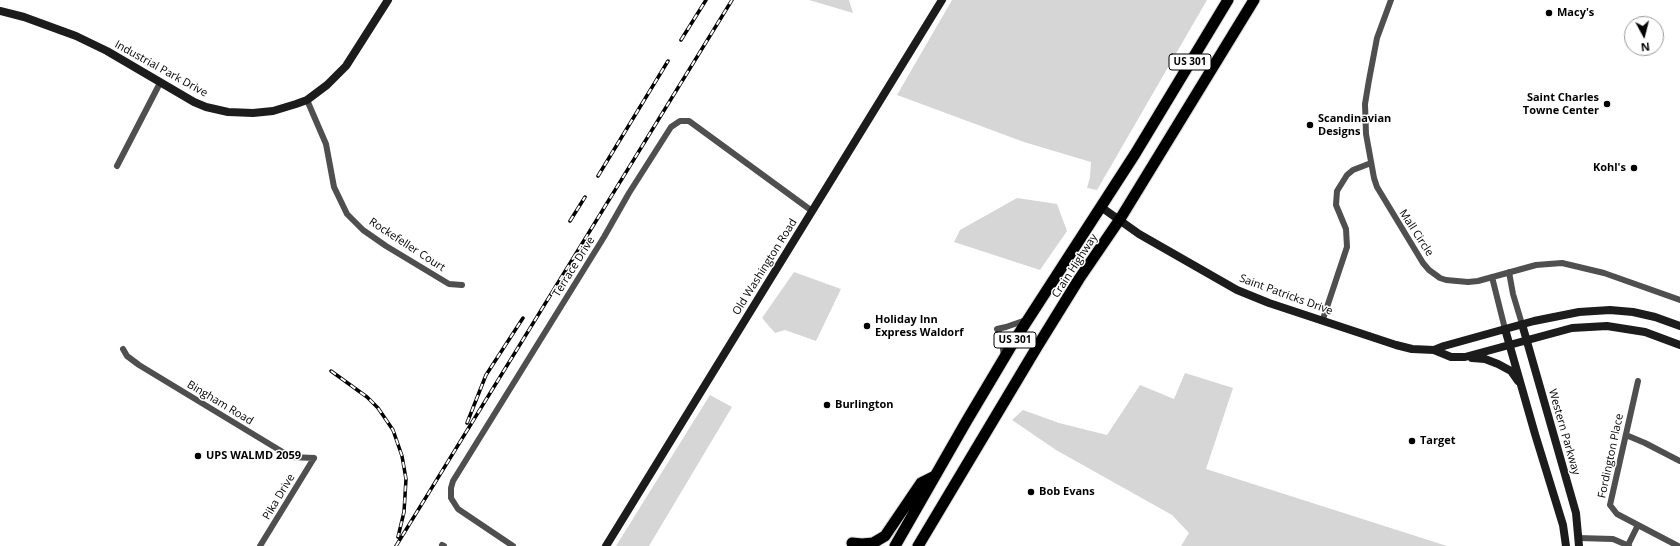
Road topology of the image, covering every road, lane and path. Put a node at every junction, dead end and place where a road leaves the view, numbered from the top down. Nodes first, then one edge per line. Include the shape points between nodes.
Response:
1 (388, 0) edge
2 (942, 0) edge
3 (1228, 0) edge
4 (1254, 0) edge
5 (1391, 0) edge
6 (0, 11) edge
7 (160, 83) junction
8 (307, 100) junction
9 (1371, 163) junction
10 (117, 166) dead end
11 (1101, 207) junction
12 (812, 211) junction
13 (1120, 220) junction
14 (1509, 272) junction
15 (1492, 277) junction
16 (462, 285) dead end
17 (1680, 300) edge
18 (1029, 318) junction
19 (1322, 319) junction
20 (1522, 324) junction
21 (1680, 326) edge
22 (1505, 329) junction
23 (1527, 340) junction
24 (1680, 345) edge
25 (1510, 346) junction
26 (123, 349) dead end
27 (1434, 350) junction
28 (1465, 357) junction
29 (1004, 359) junction
30 (1638, 380) dead end
31 (1521, 385) junction
32 (1626, 435) junction
33 (314, 458) joint
34 (1680, 461) edge
35 (935, 476) junction
36 (1638, 524) junction
37 (1579, 542) edge
38 (260, 546) edge
39 (513, 546) edge
40 (606, 546) edge
41 (854, 546) edge
42 (895, 546) edge
43 (918, 546) edge
44 (1566, 546) edge
45 (1628, 546) edge
46 (1678, 546) edge

1 - 8 main road, Industrial Park Drive via 346,66
2 - 12 main road, Old Washington Road
3 - 11 highway, Crain Highway / US 301
4 - 13 highway, Crain Highway / US 301
5 - 9 street, Mall Circle via 1377,38 1365,104 1366,134
6 - 7 main road, Industrial Park Drive via 76,36
7 - 8 main road, Industrial Park Drive via 194,102 228,112 273,111
7 - 10 street
8 - 16 street, Rockefeller Court via 326,144 334,187 347,214 363,230 386,246 449,284
9 - 15 street, Mall Circle via 1377,187 1429,270 1440,278 1454,281 1478,281
9 - 19 street via 1353,170 1337,191 1336,205 1346,230 1347,247
11 - 13 main road, Saint Patricks Drive
11 - 18 highway, Crain Highway / US 301
12 - 39 street, Terrace Drive via 689,121 680,121 671,127 628,193 607,232 453,481 451,498 458,508
12 - 40 main road, Old Washington Road
13 - 19 main road, Saint Patricks Drive via 1139,234 1237,290
13 - 43 highway, Crain Highway / US 301 via 1037,347
14 - 15 street, Mall Circle
14 - 17 street, Mall Circle via 1549,263 1563,264 1604,273
14 - 20 street
15 - 22 street
18 - 29 highway, Crain Highway / US 301
18 - 29 street via 997,329 1004,346
19 - 27 main road, Saint Patricks Drive via 1396,345
20 - 21 main road, Saint Patricks Drive via 1560,315 1610,310 1645,314
20 - 22 main road, Saint Patricks Drive
20 - 23 main road, Western Parkway
22 - 25 main road
22 - 27 main road, Saint Patricks Drive
23 - 24 main road, Saint Patricks Drive via 1572,328 1607,326 1645,332
23 - 25 main road, Saint Patricks Drive
23 - 37 main road, Western Parkway via 1576,513
25 - 28 main road, Saint Patricks Drive
25 - 31 main road
26 - 33 street, Bingham Road via 127,356 139,365 291,457
27 - 28 main road, Saint Patricks Drive via 1451,357
28 - 31 main road via 1492,361 1511,371
29 - 35 highway, Crain Highway / US 301
30 - 32 street, Fordington Place
31 - 44 main road via 1559,510
32 - 34 street
32 - 36 street, Fordington Place via 1610,502 1614,512
33 - 38 street, Pika Drive
35 - 41 highway via 921,483 885,536 873,543 852,543
35 - 42 highway, Crain Highway / US 301
36 - 45 street
36 - 46 street, Fordington Place
37 - 45 street via 1613,539

